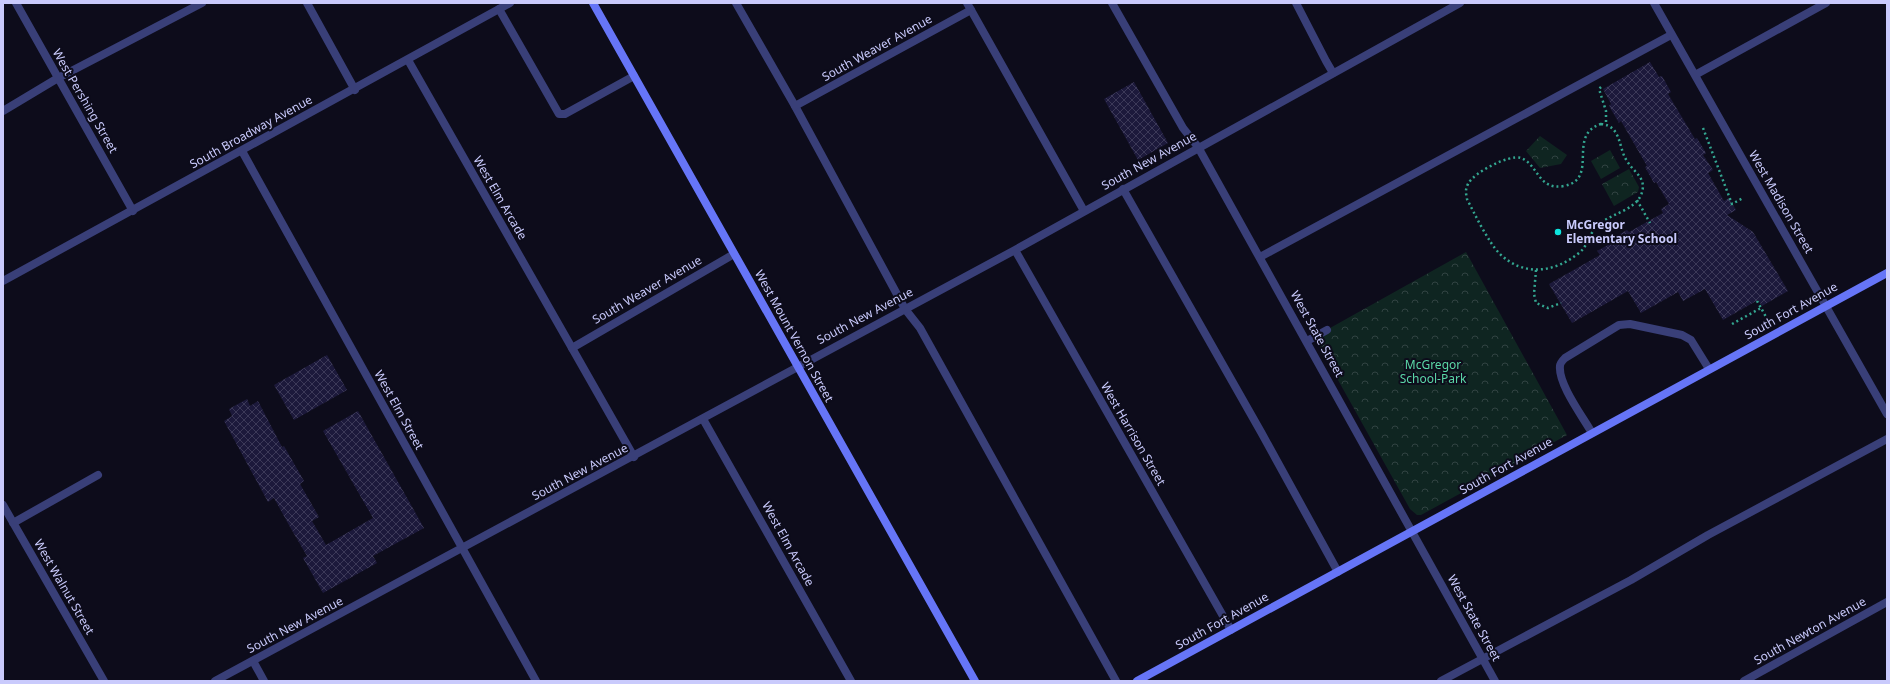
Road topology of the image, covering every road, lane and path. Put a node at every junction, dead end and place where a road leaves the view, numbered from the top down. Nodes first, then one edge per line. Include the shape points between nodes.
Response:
1 (16, 3) edge
2 (202, 3) edge
3 (306, 3) edge
4 (510, 3) edge
5 (593, 3) edge
6 (736, 3) edge
7 (1112, 3) edge
8 (1296, 3) edge
9 (1460, 3) edge
10 (1654, 3) edge
11 (1826, 3) edge
12 (968, 7) edge
13 (499, 9) junction
14 (1671, 35) junction
15 (408, 60) junction
16 (1333, 72) junction
17 (1695, 75) junction
18 (634, 76) junction
19 (58, 78) junction
20 (1606, 84) dead end
21 (355, 90) junction
22 (795, 106) junction
23 (3, 111) edge
24 (1606, 125) junction
25 (1703, 128) dead end
26 (1198, 147) junction
27 (242, 151) junction
28 (1123, 189) junction
29 (1742, 198) dead end
30 (1636, 200) junction
31 (133, 210) junction
32 (1084, 210) junction
33 (1650, 223) dead end
34 (1015, 250) junction
35 (734, 254) junction
36 (1260, 257) junction
37 (1536, 270) junction
38 (1887, 273) edge
39 (3, 281) edge
40 (1757, 301) dead end
41 (1561, 303) dead end
42 (1826, 305) junction
43 (1761, 308) junction
44 (905, 309) junction
45 (1769, 322) dead end
46 (1732, 324) dead end
47 (1327, 330) dead end
48 (1307, 341) junction
49 (572, 348) junction
50 (797, 366) junction
51 (1709, 370) junction
52 (1887, 414) edge
53 (703, 419) junction
54 (1592, 433) junction
55 (1887, 439) edge
56 (634, 457) junction
57 (98, 475) dead end
58 (3, 505) edge
59 (13, 523) junction
60 (1411, 532) junction
61 (463, 548) junction
62 (1338, 572) junction
63 (1887, 602) edge
64 (1231, 630) junction
65 (1483, 659) junction
66 (254, 660) junction
67 (104, 681) edge
68 (215, 681) edge
69 (264, 681) edge
70 (536, 681) edge
71 (851, 681) edge
72 (975, 681) edge
73 (1116, 681) edge
74 (1137, 681) edge
75 (1441, 681) edge
76 (1495, 681) edge
77 (1744, 681) edge

1 - 19 street, West Pershing Street
2 - 19 street
3 - 21 street
4 - 13 street, South Broadway Avenue
5 - 18 street, West Mount Vernon Street
6 - 22 street
7 - 26 street, West State Street via 1183,128
8 - 16 street
9 - 16 street, South New Avenue
10 - 14 street, West Madison Street
11 - 17 street
12 - 22 street, South Weaver Avenue
12 - 32 street
13 - 15 street, South Broadway Avenue
13 - 18 street via 559,114 565,114
14 - 17 street, West Madison Street
14 - 36 street
15 - 21 street, South Broadway Avenue
15 - 49 street, West Elm Arcade
16 - 26 street, South New Avenue
17 - 42 street, West Madison Street
18 - 35 street, West Mount Vernon Street
19 - 23 street
19 - 31 street, West Pershing Street
20 - 24 path via 1599,89 1606,111
21 - 27 street, South Broadway Avenue
22 - 44 street
24 - 30 path via 1616,133 1627,162 1642,179 1641,195
24 - 37 path via 1597,126 1586,134 1582,172 1567,185 1554,186 1543,181 1525,160 1516,157 1495,164 1471,179 1468,184 1467,199 1498,252 1514,264
25 - 29 path via 1732,204
26 - 28 street, South New Avenue
26 - 36 street, West State Street
27 - 31 street, South Broadway Avenue
27 - 61 street, West Elm Street
28 - 32 street, South New Avenue
28 - 62 street
30 - 33 path
30 - 37 path via 1597,226 1580,252 1558,266
31 - 39 street, South Broadway Avenue
32 - 34 street, South New Avenue
34 - 44 street, South New Avenue
34 - 64 street, West Harrison Street
35 - 49 street, South Weaver Avenue
35 - 50 street, West Mount Vernon Street
36 - 48 street, West State Street
37 - 41 path via 1536,303 1548,308
38 - 42 street, South Fort Avenue
40 - 43 path
42 - 51 street, South Fort Avenue
42 - 52 street, West Madison Street
43 - 45 path
43 - 46 path
44 - 50 street, South New Avenue
44 - 73 street via 920,328
47 - 48 street
48 - 60 street, West State Street
49 - 56 street, West Elm Arcade
50 - 53 street, South New Avenue
50 - 72 street, West Mount Vernon Street
51 - 54 street, South Fort Avenue
51 - 54 street via 1691,340 1682,335 1630,324 1619,326 1564,358 1560,364 1566,387
53 - 56 street, South New Avenue
53 - 71 street, West Elm Arcade
54 - 60 street, South Fort Avenue
55 - 65 street
56 - 61 street, South New Avenue
57 - 59 street
58 - 59 street, West Walnut Street
59 - 67 street, West Walnut Street
60 - 62 street, South Fort Avenue
60 - 65 street, West State Street
61 - 66 street, South New Avenue
61 - 70 street, West Elm Street
62 - 64 street, South Fort Avenue
63 - 77 street, South Newton Avenue
64 - 74 street, South Fort Avenue
65 - 75 street
65 - 76 street, West State Street
66 - 68 street, South New Avenue
66 - 69 street

